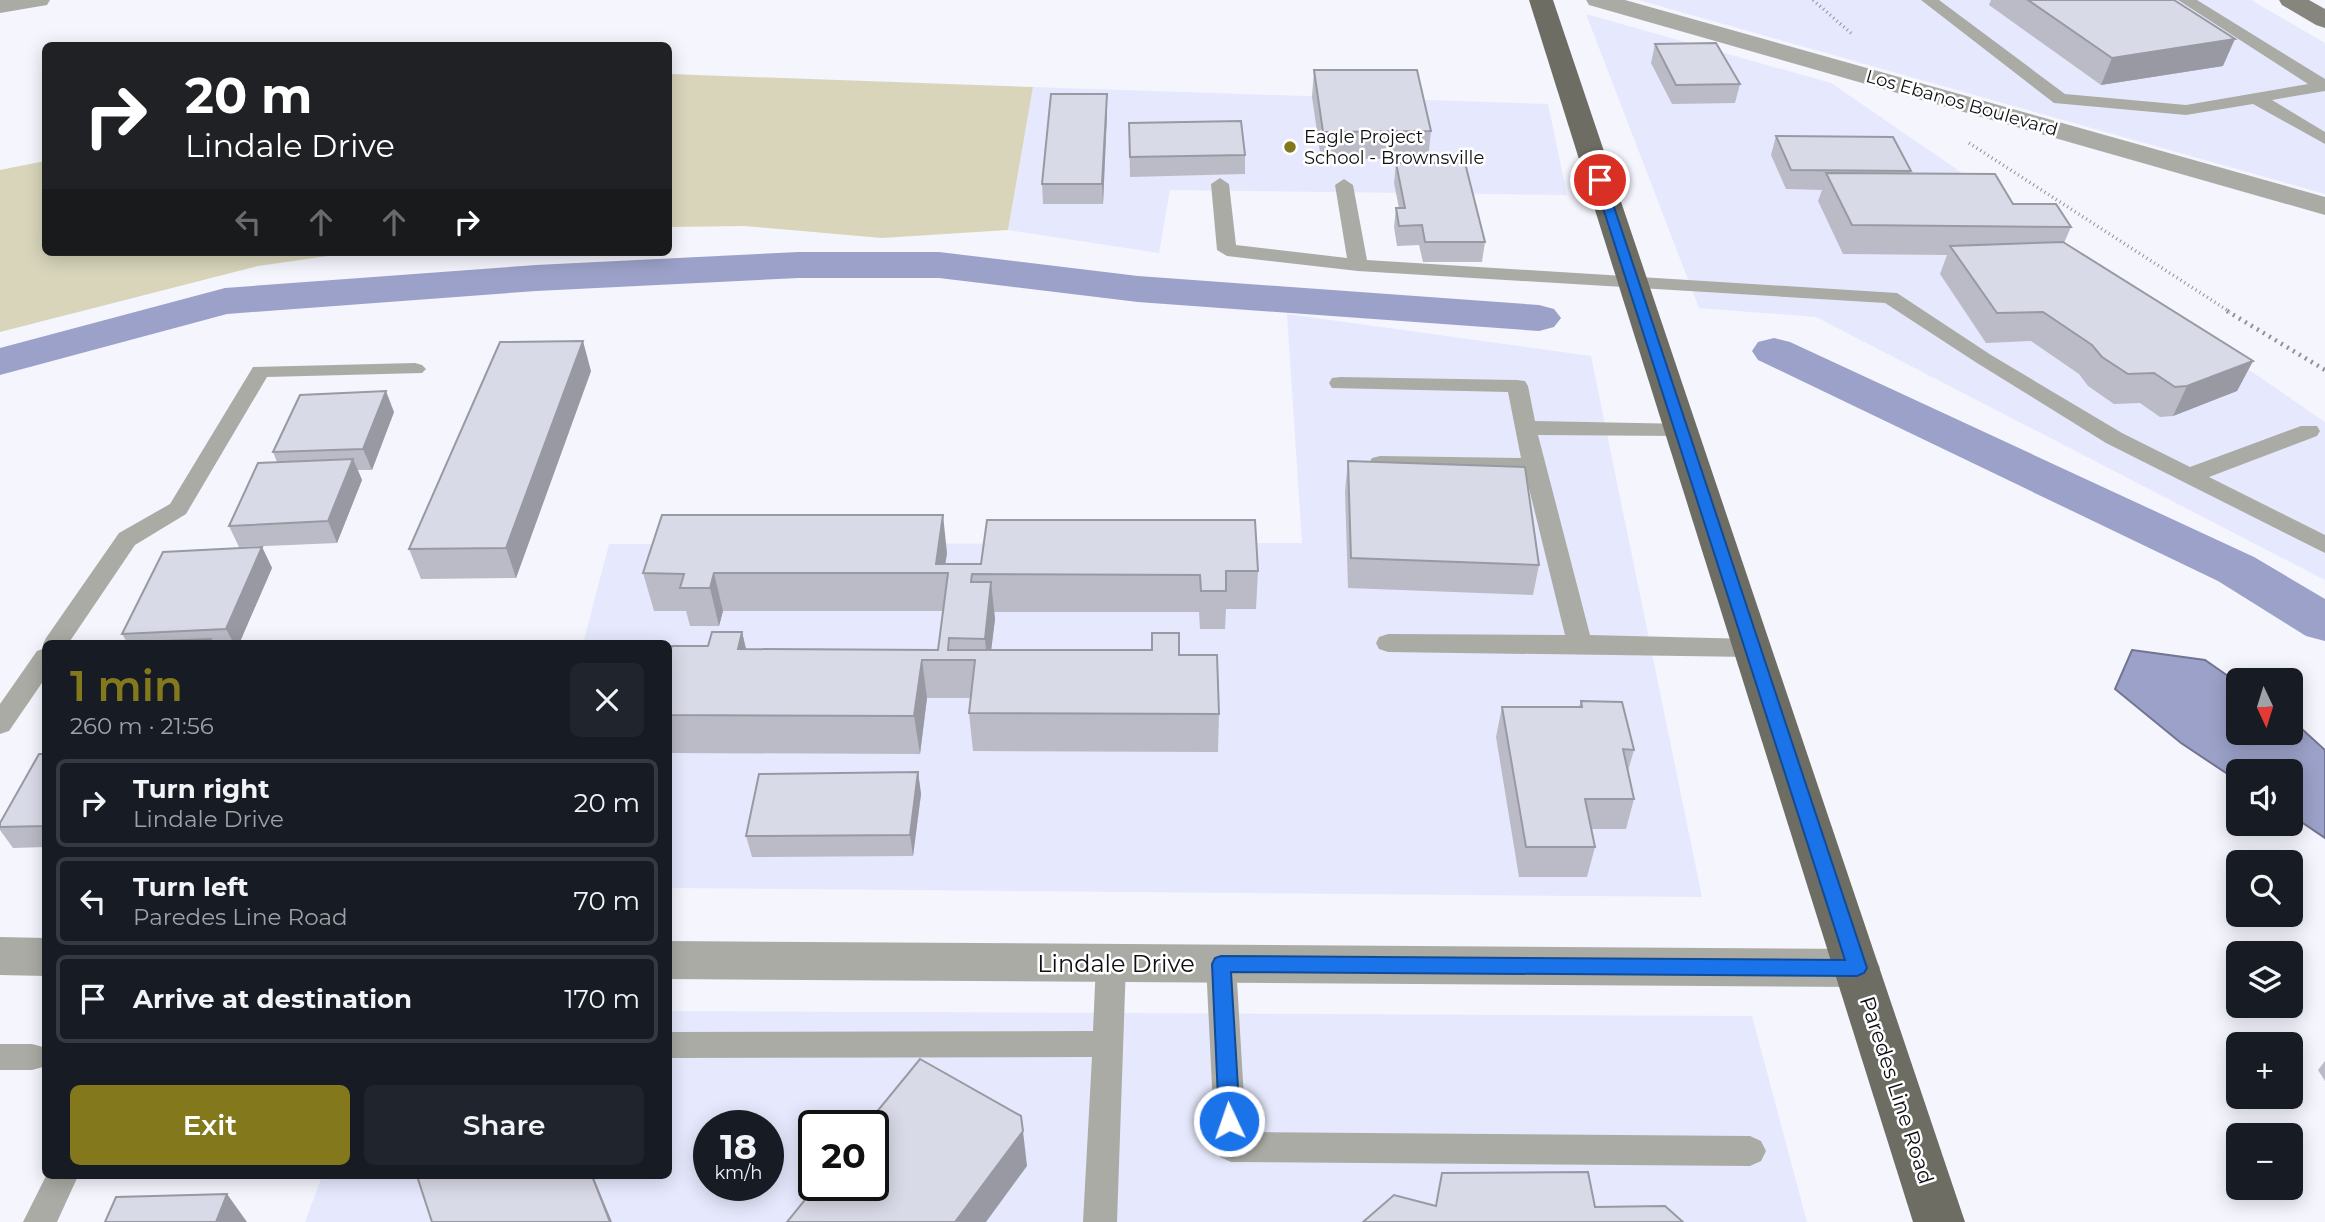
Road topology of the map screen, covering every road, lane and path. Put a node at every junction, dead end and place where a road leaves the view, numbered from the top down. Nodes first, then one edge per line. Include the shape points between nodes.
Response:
1 (38, 0) edge
2 (1541, 0) edge
3 (1598, 0) edge
4 (1928, 0) edge
5 (2186, 0) edge
6 (2291, 0) edge
7 (0, 6) edge
8 (2325, 20) edge
9 (2256, 98) junction
10 (2060, 99) junction
11 (2045, 127) junction
12 (2325, 139) edge
13 (1962, 140) dead end
14 (1220, 184) dead end
15 (1344, 185) dead end
16 (2325, 206) edge
17 (1358, 265) junction
18 (1633, 282) junction
19 (415, 369) dead end
20 (2325, 370) edge
21 (1340, 383) dead end
22 (1525, 428) junction
23 (1679, 429) junction
24 (2309, 431) dead end
25 (1353, 463) edge
26 (1534, 465) junction
27 (2189, 476) junction
28 (2325, 545) edge
29 (58, 640) edge
30 (1388, 643) dead end
31 (1580, 644) junction
32 (1752, 648) junction
33 (42, 663) edge
34 (0, 724) edge
35 (0, 957) edge
36 (42, 957) edge
37 (672, 960) edge
38 (1111, 963) junction
39 (1221, 964) junction
40 (1857, 968) junction
41 (1107, 1044) junction
42 (672, 1045) edge
43 (0, 1057) edge
44 (32, 1057) dead end
45 (1750, 1151) dead end
46 (61, 1179) edge
47 (40, 1222) edge
48 (1100, 1222) edge
49 (1939, 1222) edge

1 - 7 street
2 - 18 main road, Paredes Line Road
3 - 11 street, Los Ebanos Boulevard
4 - 10 lane
5 - 9 lane via 2325,86
6 - 8 main road
9 - 10 lane via 2186,110
9 - 12 lane
10 - 11 lane
11 - 16 street, Los Ebanos Boulevard
13 - 20 path
14 - 17 lane via 1227,250
15 - 17 lane
17 - 18 lane
18 - 23 main road, Paredes Line Road
18 - 27 lane via 1890,297 2114,438
19 - 29 lane via 260,371 178,509 127,539
21 - 22 lane via 1517,386
22 - 23 lane
22 - 26 lane
23 - 32 main road, Paredes Line Road
24 - 27 lane
25 - 26 lane
26 - 31 lane
27 - 28 lane
30 - 31 lane
31 - 32 lane
32 - 40 main road, Paredes Line Road
33 - 34 lane
35 - 36 street
37 - 38 street, Lindale Drive
38 - 39 street, Lindale Drive
38 - 41 lane
39 - 40 street, Lindale Drive
39 - 45 lane via 1231,1147
40 - 49 main road, Paredes Line Road
41 - 42 lane
41 - 48 lane
43 - 44 lane
46 - 47 lane

